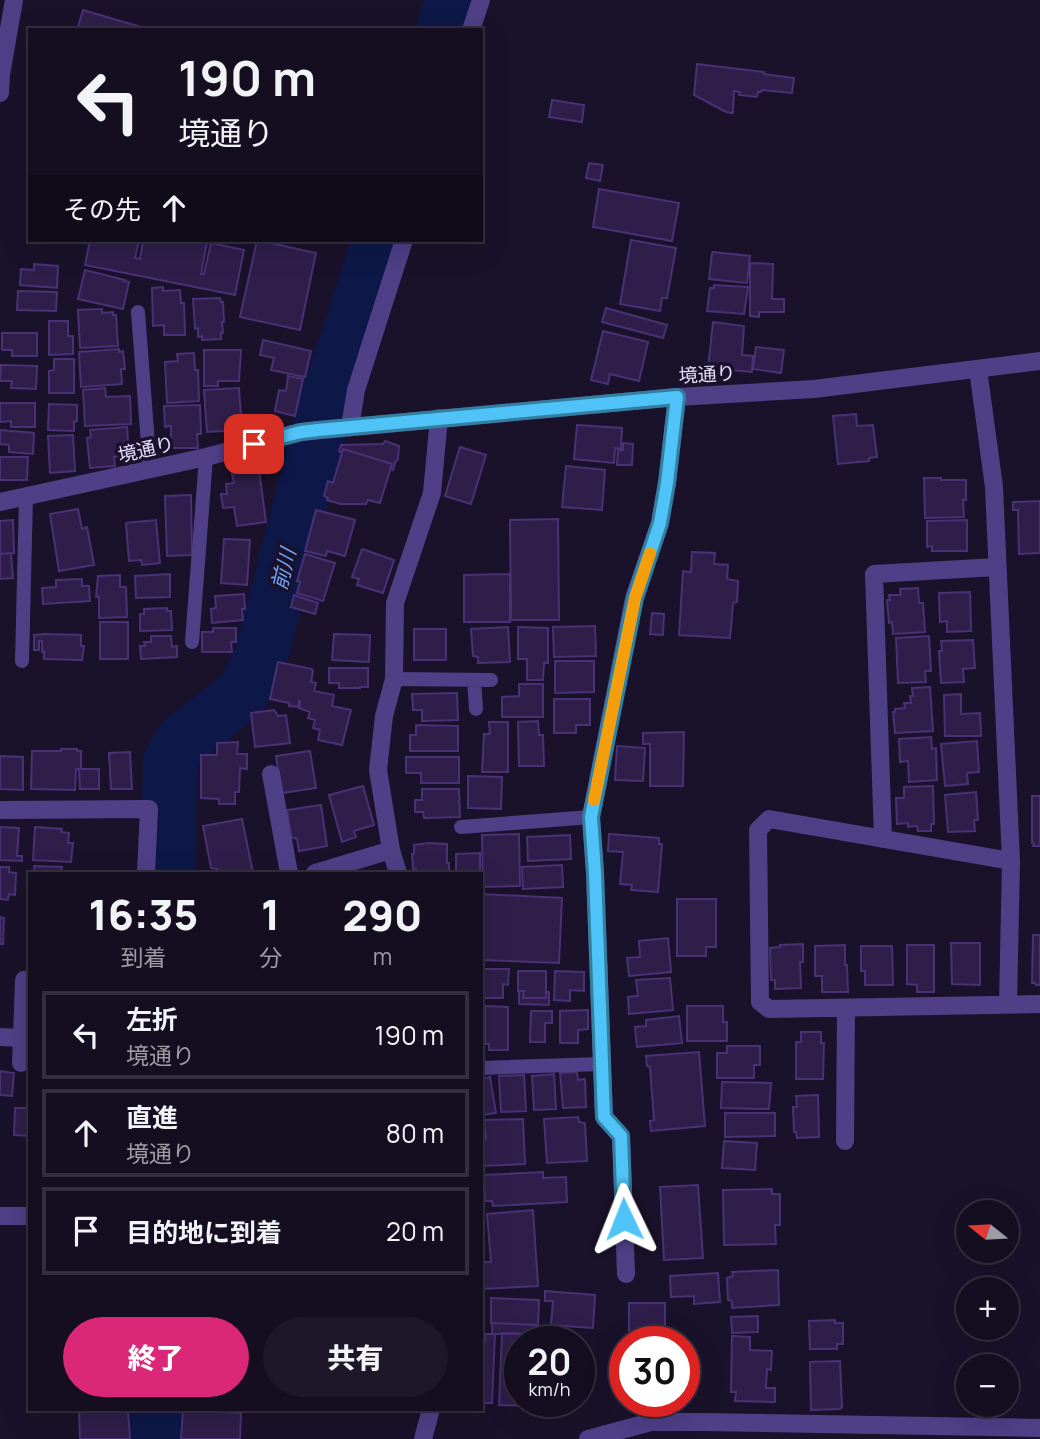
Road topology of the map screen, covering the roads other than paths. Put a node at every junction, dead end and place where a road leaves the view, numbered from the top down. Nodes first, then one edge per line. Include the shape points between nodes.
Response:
1 (14, 0) edge
2 (481, 0) edge
3 (472, 28) edge
4 (0, 93) edge
5 (403, 242) edge
6 (138, 312) dead end
7 (1040, 361) edge
8 (978, 369) junction
9 (677, 397) junction
10 (439, 418) junction
11 (342, 428) junction
12 (206, 457) junction
13 (150, 470) junction
14 (26, 497) junction
15 (0, 502) edge
16 (997, 567) junction
17 (192, 642) dead end
18 (22, 661) dead end
19 (394, 679) junction
20 (474, 680) junction
21 (491, 680) dead end
22 (477, 709) dead end
23 (271, 774) dead end
24 (0, 810) edge
25 (591, 817) junction
26 (461, 827) dead end
27 (883, 839) junction
28 (391, 850) junction
29 (1011, 861) junction
30 (146, 872) edge
31 (289, 872) edge
32 (318, 872) edge
33 (398, 872) edge
34 (24, 979) dead end
35 (1008, 1004) junction
36 (1040, 1004) edge
37 (846, 1009) junction
38 (0, 1037) edge
39 (22, 1038) junction
40 (21, 1063) dead end
41 (601, 1064) junction
42 (483, 1068) edge
43 (845, 1141) dead end
44 (0, 1216) edge
45 (28, 1216) edge
46 (626, 1275) dead end
47 (430, 1411) edge
48 (1040, 1428) edge
49 (962, 1432) edge
50 (611, 1436) edge
51 (423, 1439) edge
52 (588, 1439) edge

1 - 4 street
2 - 3 street
5 - 11 street
6 - 13 lane
7 - 8 street, 境通り
8 - 9 street, 境通り via 814,389
8 - 16 street via 994,487
9 - 10 street, 境通り
9 - 25 street via 660,523 635,598
10 - 11 street, 境通り
10 - 19 street via 432,493 395,603
11 - 12 street, 境通り via 301,432
12 - 13 street, 境通り
12 - 17 lane
13 - 14 street, 境通り
14 - 15 street, 境通り
14 - 18 lane
16 - 27 street via 874,574
16 - 29 street
19 - 20 lane
19 - 28 street via 384,716 379,770
20 - 21 lane
20 - 22 lane
23 - 31 street
24 - 30 street via 149,809
25 - 26 lane
25 - 41 street
27 - 29 street
27 - 37 street via 769,819 758,830 760,1002 769,1009
28 - 32 street
28 - 33 street
29 - 35 street
34 - 39 street
35 - 36 street
35 - 37 street
37 - 43 street
38 - 39 street
39 - 40 street
41 - 42 lane
41 - 46 street via 604,1117 621,1136
44 - 45 street
47 - 51 street
48 - 49 street
49 - 50 street via 651,1422
50 - 52 street

